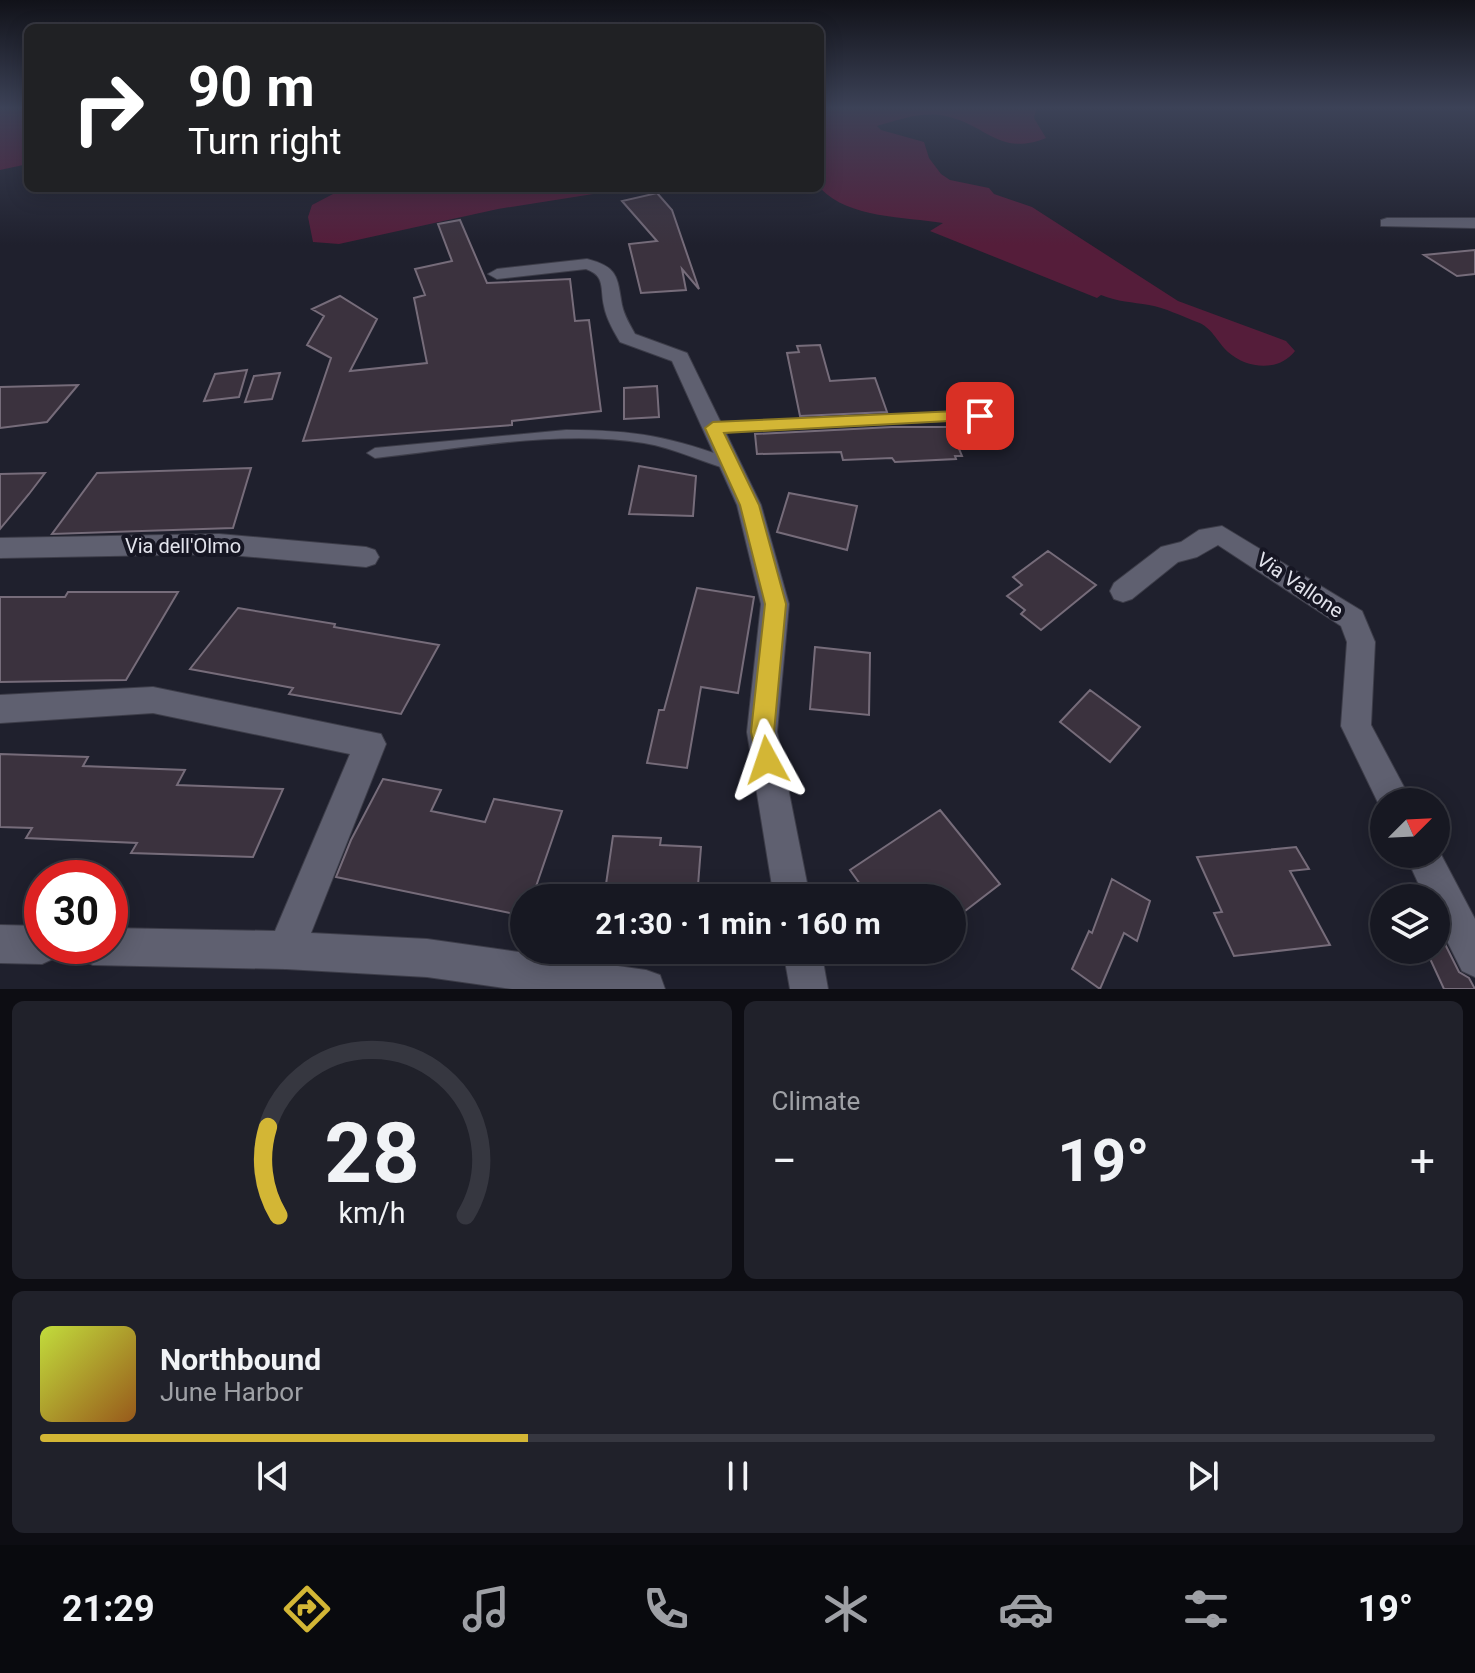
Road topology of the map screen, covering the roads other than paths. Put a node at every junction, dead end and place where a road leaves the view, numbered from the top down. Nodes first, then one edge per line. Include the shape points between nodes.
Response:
1 (1387, 223) dead end
2 (1475, 223) edge
3 (497, 274) dead end
4 (980, 416) dead end
5 (713, 428) junction
6 (375, 453) dead end
7 (731, 465) junction
8 (0, 548) edge
9 (366, 557) dead end
10 (1123, 591) dead end
11 (0, 709) edge
12 (1388, 788) edge
13 (1429, 868) edge
14 (789, 884) edge
15 (0, 944) edge
16 (24, 945) edge
17 (128, 947) edge
18 (286, 950) junction
19 (1475, 958) edge
20 (805, 964) edge
21 (646, 989) edge
22 (809, 989) edge

1 - 2 street
3 - 5 street via 587,264 602,269 611,282 613,308 627,338 680,357
4 - 5 lane
5 - 7 street
6 - 7 lane via 560,436 622,436 673,443
7 - 14 street via 749,505 775,604 762,732
8 - 9 street, Via dell'Olmo via 219,544
10 - 12 street, Via Vallone via 1170,554 1222,535 1352,619 1361,642 1356,726
11 - 18 street via 153,700 370,744
13 - 19 street
15 - 16 street
17 - 18 street
18 - 21 street via 427,958
20 - 22 street

